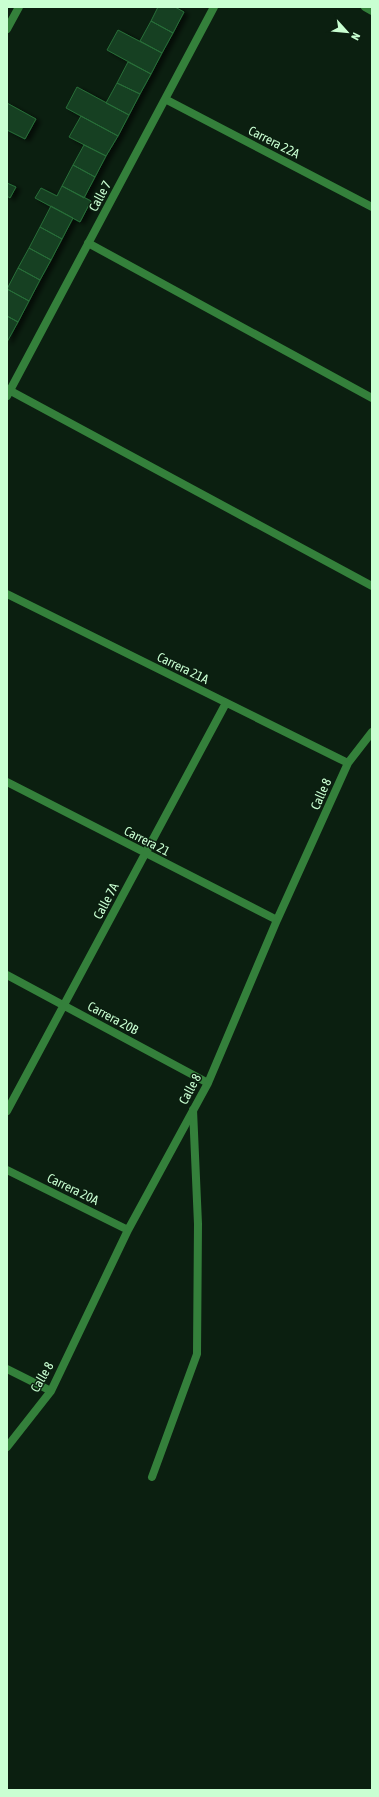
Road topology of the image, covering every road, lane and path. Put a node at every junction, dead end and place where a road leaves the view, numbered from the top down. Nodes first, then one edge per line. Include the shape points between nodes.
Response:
1 (19, 7) edge
2 (214, 7) edge
3 (365, 7) edge
4 (372, 11) edge
5 (7, 29) edge
6 (164, 99) junction
7 (372, 207) edge
8 (88, 243) junction
9 (8, 392) edge
10 (372, 398) edge
11 (372, 586) edge
12 (7, 594) edge
13 (226, 703) junction
14 (372, 732) edge
15 (348, 763) junction
16 (7, 782) edge
17 (145, 854) junction
18 (277, 920) junction
19 (7, 975) edge
20 (64, 1005) junction
21 (208, 1083) junction
22 (193, 1110) junction
23 (7, 1111) edge
24 (7, 1170) edge
25 (128, 1230) junction
26 (7, 1369) edge
27 (51, 1391) junction
28 (7, 1446) edge
29 (152, 1477) dead end

1 - 5 street
2 - 6 street, Calle 7
3 - 4 street
6 - 7 street, Carrera 22A
6 - 8 street, Calle 7
8 - 9 street, Calle 7
8 - 10 street
9 - 11 street
12 - 13 street, Carrera 21A
13 - 15 street, Carrera 21A
13 - 17 street, Calle 7A
14 - 15 street, Calle 8
15 - 18 street, Calle 8
16 - 17 street, Carrera 21
17 - 18 street, Carrera 21
17 - 20 street, Calle 7A
18 - 21 street, Calle 8
19 - 20 street, Carrera 20B
20 - 21 street, Carrera 20B
20 - 23 street, Calle 7A
21 - 22 street, Calle 8
22 - 25 street, Calle 8
22 - 29 street via 198,1224 197,1354
24 - 25 street, Carrera 20A
25 - 27 street, Calle 8
26 - 27 street
27 - 28 street, Calle 8

